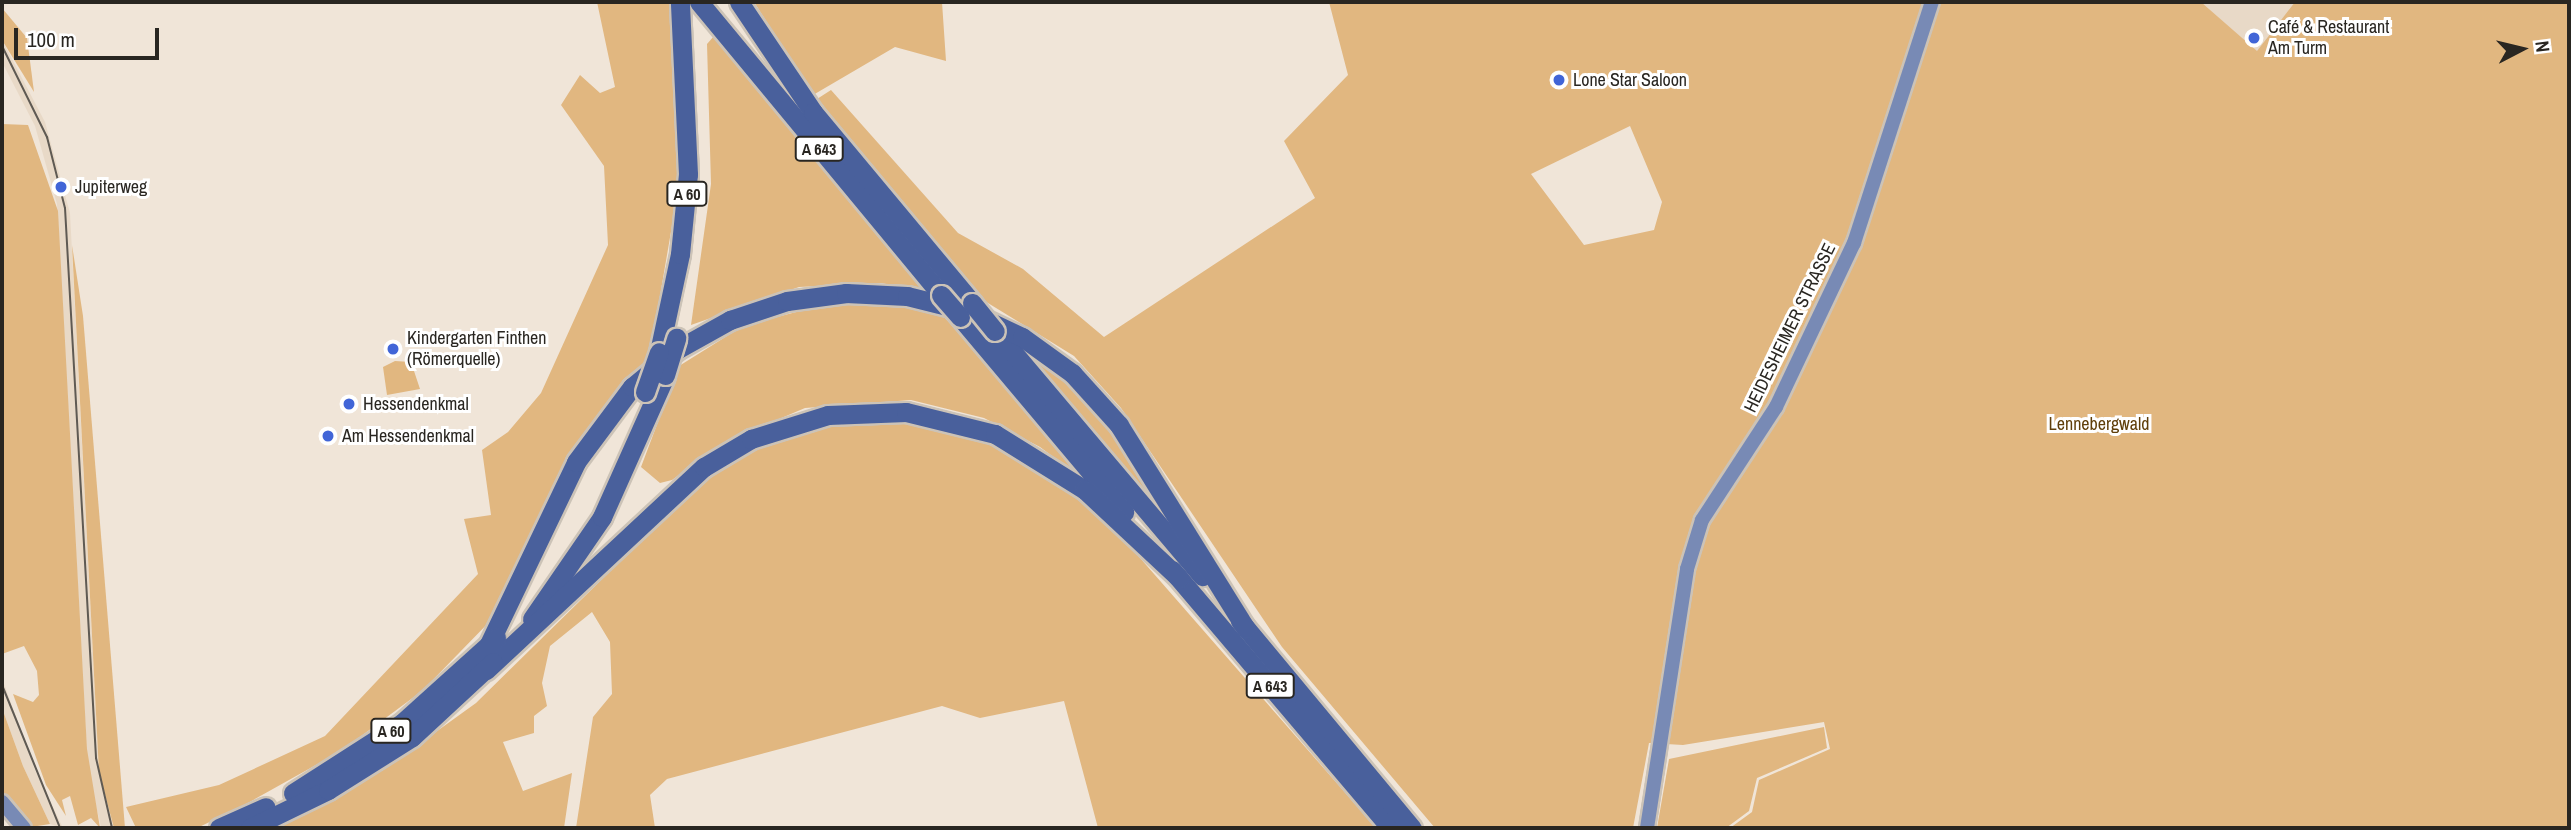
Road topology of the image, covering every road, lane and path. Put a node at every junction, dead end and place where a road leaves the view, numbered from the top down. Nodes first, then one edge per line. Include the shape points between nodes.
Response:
1 (739, 2) edge
2 (1932, 2) edge
3 (691, 3) edge
4 (966, 310) junction
5 (1179, 578) junction
6 (1246, 629) junction
7 (488, 646) junction
8 (486, 670) junction
9 (2, 802) edge
10 (24, 828) edge
11 (219, 828) edge
12 (250, 828) edge
13 (1391, 828) edge
14 (1412, 828) edge
15 (1647, 828) edge

1 - 4 highway, A 643 via 813,112
2 - 15 main road, HEIDESHEIMER STRASSE via 1854,243 1776,407 1702,520 1687,569
3 - 4 highway, A 643, bridge via 941,295
3 - 7 highway, A 60, bridge via 688,174 680,254 659,352 590,513 533,597
3 - 8 highway, A 60, bridge via 701,177 676,338 640,442 595,529 556,587
4 - 5 highway, A 643
4 - 6 highway, A 643, bridge via 995,331
5 - 8 highway via 1085,490 995,434 906,412 828,415 777,429 704,467
5 - 13 highway, A 643
6 - 7 highway via 1119,425 1072,373 1022,337 967,311 907,296 846,293 787,301 730,320 678,349 632,387 576,462
6 - 14 highway, A 643
7 - 11 highway, A 60 via 429,701 337,769
8 - 12 highway, A 60 via 412,737 328,790
9 - 10 main road

